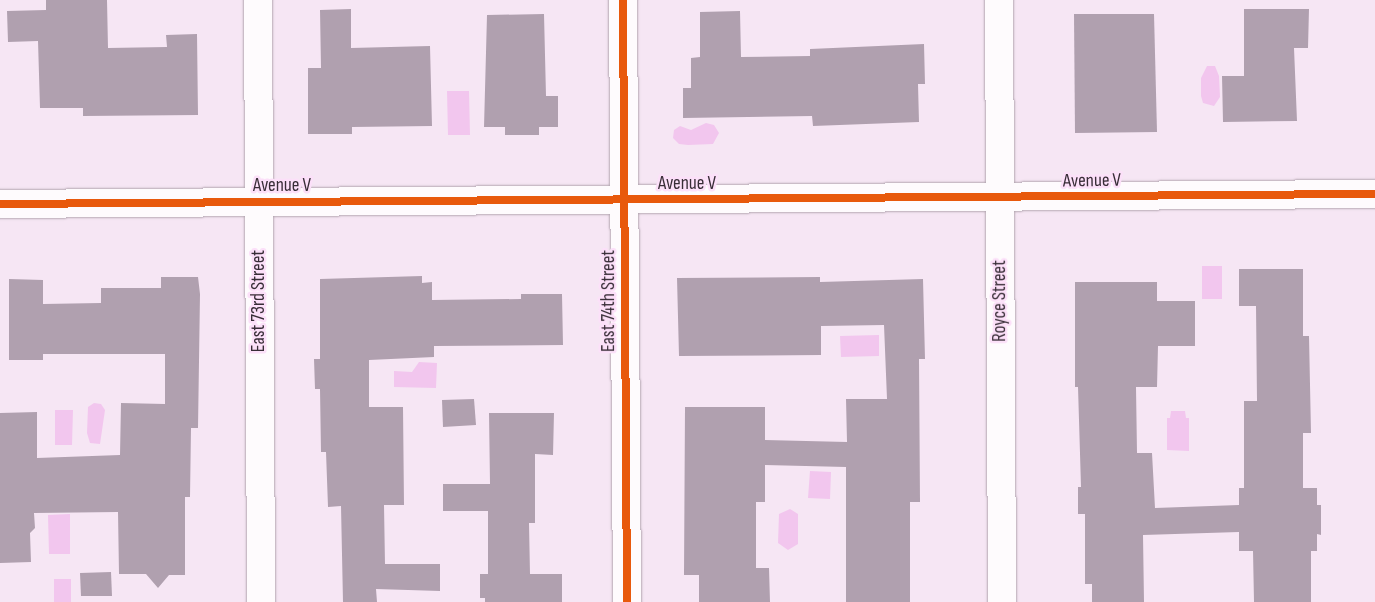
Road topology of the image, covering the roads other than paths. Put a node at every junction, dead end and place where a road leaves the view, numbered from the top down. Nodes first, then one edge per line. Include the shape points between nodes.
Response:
1 (258, 0) edge
2 (623, 0) edge
3 (999, 0) edge
4 (1375, 194) edge
5 (1000, 199) junction
6 (624, 201) junction
7 (259, 202) junction
8 (0, 204) edge
9 (261, 602) edge
10 (627, 602) edge
11 (1002, 602) edge

1 - 7 street, East 73rd Street
2 - 6 street, East 74th Street
3 - 5 street, Royce Street
4 - 5 street, Avenue V
5 - 6 street, Avenue V
5 - 11 street, Royce Street
6 - 7 street, Avenue V
6 - 10 street, East 74th Street
7 - 8 street, Avenue V
7 - 9 street, East 73rd Street

